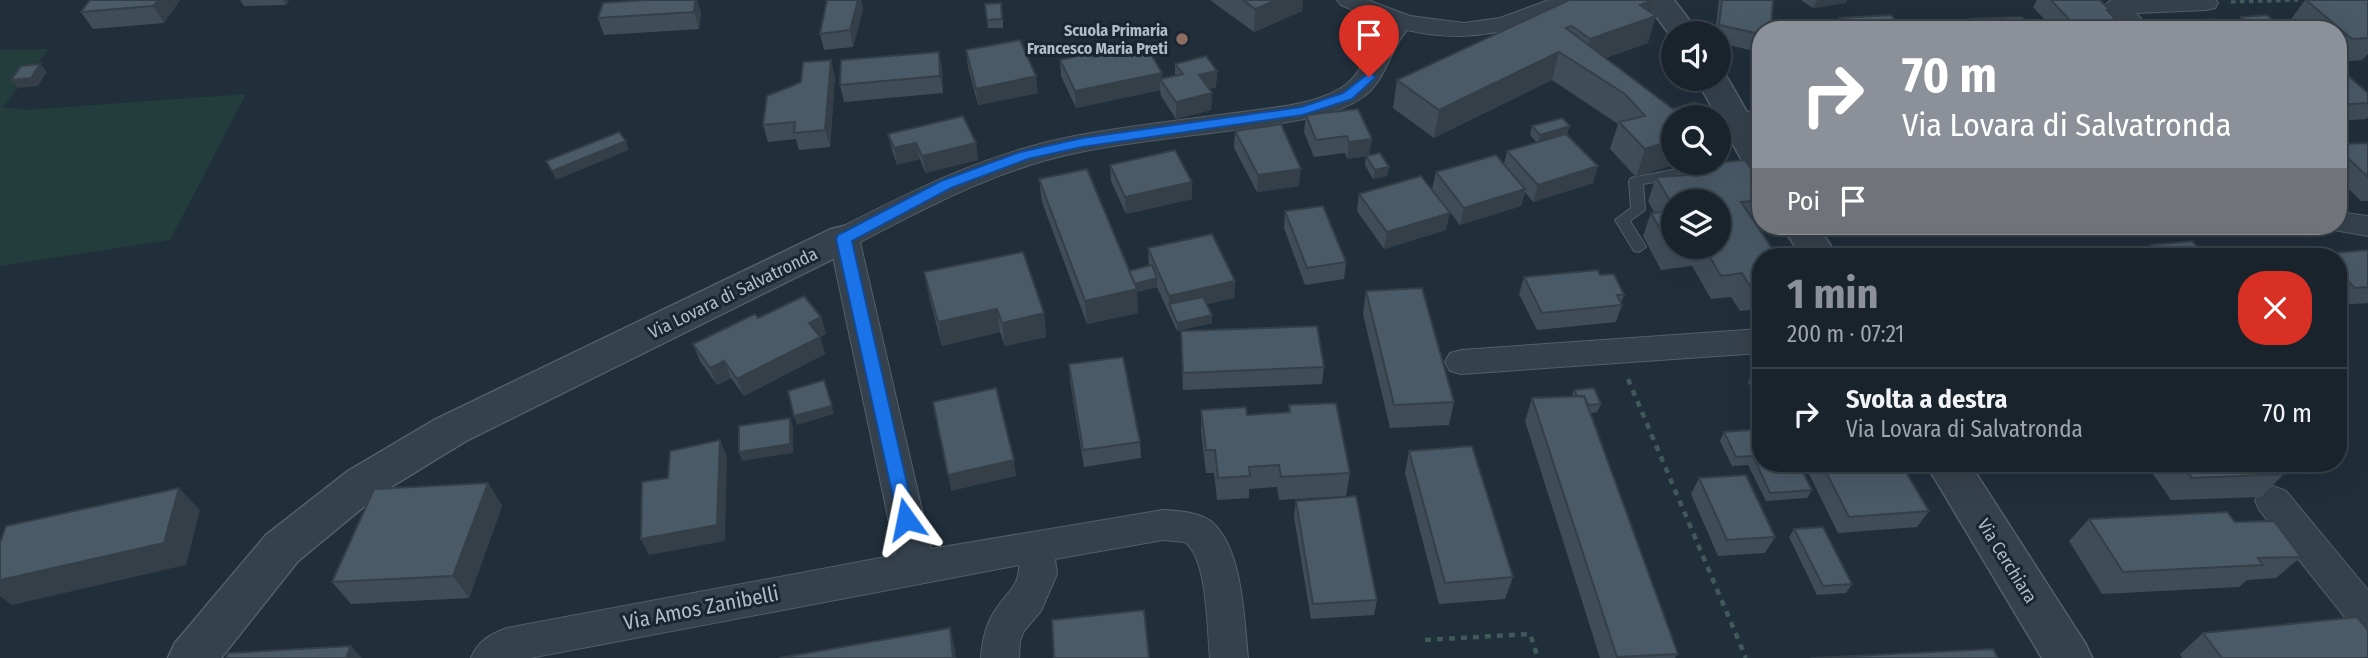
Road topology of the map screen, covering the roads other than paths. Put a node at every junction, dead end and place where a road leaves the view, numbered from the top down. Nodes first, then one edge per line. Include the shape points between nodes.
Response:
1 (1349, 0) edge
2 (1570, 0) edge
3 (1659, 0) edge
4 (2206, 3) road end
5 (1401, 21) junction
6 (1675, 21) edge
7 (2131, 21) edge
8 (1723, 91) edge
9 (1749, 119) edge
10 (1752, 145) edge
11 (1670, 175) edge
12 (2347, 223) edge
13 (2368, 226) edge
14 (844, 239) junction
15 (1639, 247) dead end
16 (1752, 342) edge
17 (1461, 362) dead end
18 (1952, 472) edge
19 (2273, 501) dead end
20 (1036, 546) junction
21 (917, 567) junction
22 (2368, 618) edge
23 (192, 658) edge
24 (490, 658) edge
25 (1000, 658) edge
26 (1229, 658) edge
27 (2068, 658) edge

1 - 5 street
2 - 5 street via 1484,28 1450,29
3 - 6 street
4 - 7 street via 2116,6
5 - 14 street, Via Lovara di Salvatronda via 1386,38 1365,81 1347,96 1251,120 1025,155 946,185
8 - 9 street
9 - 10 street
11 - 15 lane via 1636,181 1638,210 1622,220
12 - 13 street
14 - 21 street
14 - 23 street, Via Lovara di Salvatronda via 451,430 363,484 282,548
16 - 17 street
18 - 27 street, Via Cerchiara
19 - 22 street
20 - 21 street, Via Amos Zanibelli
20 - 25 street via 1038,574 1028,599 1009,621
20 - 26 street, Via Amos Zanibelli via 1163,525 1200,534 1215,559
21 - 24 street, Via Amos Zanibelli via 507,645

